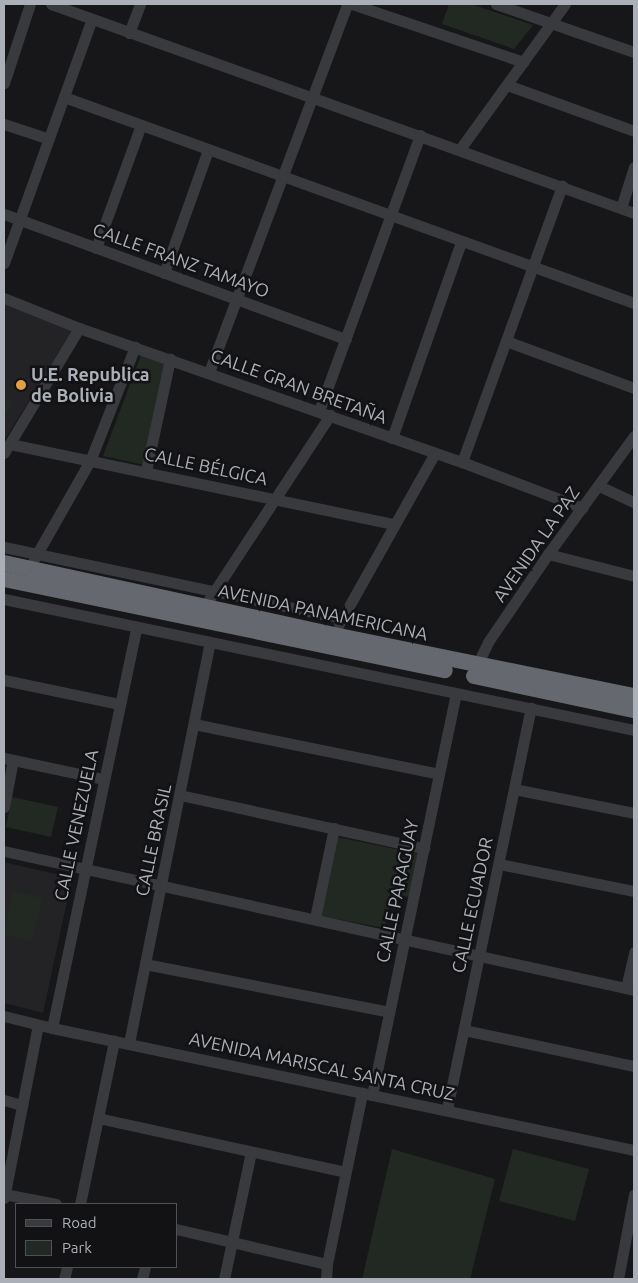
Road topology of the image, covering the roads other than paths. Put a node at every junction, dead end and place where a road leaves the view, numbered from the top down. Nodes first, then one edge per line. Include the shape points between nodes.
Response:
1 (30, 4) edge
2 (51, 4) edge
3 (140, 4) edge
4 (348, 4) edge
5 (352, 4) edge
6 (496, 4) edge
7 (565, 4) edge
8 (92, 19) junction
9 (551, 23) junction
10 (129, 33) junction
11 (634, 52) edge
12 (523, 62) junction
13 (4, 83) edge
14 (506, 85) junction
15 (64, 97) junction
16 (311, 97) junction
17 (4, 124) edge
18 (141, 125) junction
19 (634, 132) edge
20 (420, 135) junction
21 (49, 139) junction
22 (460, 149) junction
23 (208, 150) junction
24 (634, 167) edge
25 (281, 176) junction
26 (562, 186) junction
27 (621, 208) junction
28 (634, 213) edge
29 (4, 214) edge
30 (390, 216) junction
31 (20, 220) junction
32 (461, 242) junction
33 (96, 248) junction
34 (4, 263) edge
35 (533, 267) junction
36 (164, 273) junction
37 (4, 298) edge
38 (236, 299) junction
39 (634, 303) edge
40 (79, 328) junction
41 (346, 339) junction
42 (506, 341) junction
43 (135, 347) junction
44 (170, 359) junction
45 (209, 372) junction
46 (634, 388) edge
47 (324, 413) junction
48 (634, 436) edge
49 (392, 438) junction
50 (7, 448) edge
51 (435, 453) junction
52 (90, 461) junction
53 (462, 462) junction
54 (146, 472) junction
55 (599, 486) junction
56 (274, 498) junction
57 (634, 502) edge
58 (583, 508) junction
59 (394, 524) junction
60 (4, 547) edge
61 (548, 554) junction
62 (33, 561) junction
63 (4, 563) edge
64 (634, 576) edge
65 (4, 579) edge
66 (214, 592) junction
67 (4, 600) edge
68 (204, 607) junction
69 (342, 618) junction
70 (136, 628) junction
71 (334, 635) junction
72 (210, 643) junction
73 (474, 670) junction
74 (4, 680) edge
75 (456, 694) junction
76 (634, 696) edge
77 (119, 704) junction
78 (531, 708) junction
79 (634, 710) edge
80 (194, 724) junction
81 (634, 730) edge
82 (8, 759) edge
83 (439, 774) junction
84 (104, 779) junction
85 (514, 789) junction
86 (180, 796) junction
87 (4, 807) edge
88 (634, 813) edge
89 (334, 828) junction
90 (424, 848) junction
91 (4, 851) edge
92 (499, 864) junction
93 (84, 870) junction
94 (162, 886) junction
95 (634, 891) edge
96 (314, 918) junction
97 (405, 938) junction
98 (634, 952) edge
99 (480, 955) junction
100 (145, 964) junction
101 (630, 989) edge
102 (389, 1012) junction
103 (4, 1016) edge
104 (38, 1025) junction
105 (52, 1028) junction
106 (464, 1030) junction
107 (114, 1041) junction
108 (128, 1043) junction
109 (634, 1066) edge
110 (367, 1094) junction
111 (4, 1100) edge
112 (22, 1105) junction
113 (448, 1109) junction
114 (98, 1118) junction
115 (634, 1150) edge
116 (252, 1152) junction
117 (345, 1172) junction
118 (634, 1194) edge
119 (4, 1195) edge
120 (50, 1203) edge
121 (80, 1203) edge
122 (178, 1229) edge
123 (231, 1241) junction
124 (327, 1264) junction
125 (224, 1279) edge
126 (326, 1279) edge
127 (618, 1279) edge

1 - 13 street
2 - 8 street
3 - 10 street
4 - 16 street
5 - 12 street
6 - 9 street
7 - 9 street
8 - 10 street
8 - 15 street
9 - 11 street
9 - 12 street
10 - 16 street
12 - 14 street
14 - 19 street
14 - 22 street
15 - 18 street
15 - 21 street
16 - 20 street
16 - 25 street
17 - 21 street
18 - 23 street
18 - 33 street
20 - 22 street
20 - 30 street
21 - 31 street
22 - 26 street
23 - 25 street
23 - 36 street
24 - 27 street
25 - 30 street
25 - 38 street
26 - 27 street
26 - 35 street
27 - 28 street
29 - 31 street, CALLE FRANZ TAMAYO
30 - 32 street
30 - 41 street
31 - 33 street, CALLE FRANZ TAMAYO
31 - 34 street
32 - 35 street
32 - 49 street
33 - 36 street, CALLE FRANZ TAMAYO
35 - 39 street
35 - 42 street
36 - 38 street, CALLE FRANZ TAMAYO
37 - 40 street, CALLE GRAN BRETAÑA
38 - 41 street, CALLE FRANZ TAMAYO
38 - 45 street
40 - 43 street, CALLE GRAN BRETAÑA
40 - 50 street
41 - 47 street
42 - 46 street
42 - 53 street
43 - 44 street, CALLE GRAN BRETAÑA
43 - 52 street
44 - 45 street, CALLE GRAN BRETAÑA
44 - 54 street
45 - 47 street, CALLE GRAN BRETAÑA
47 - 49 street, CALLE GRAN BRETAÑA
47 - 56 street
48 - 55 street, AVENIDA LA PAZ
49 - 51 street, CALLE GRAN BRETAÑA
50 - 52 street, CALLE BÉLGICA
51 - 53 street, CALLE GRAN BRETAÑA
51 - 59 street
52 - 54 street, CALLE BÉLGICA
52 - 62 street
53 - 58 street, CALLE GRAN BRETAÑA
54 - 56 street, CALLE BÉLGICA
55 - 57 street
55 - 58 street, AVENIDA LA PAZ
56 - 59 street, CALLE BÉLGICA
56 - 66 street
58 - 61 street, AVENIDA LA PAZ
59 - 69 street
60 - 62 street
61 - 64 street
61 - 73 street, AVENIDA LA PAZ via 488,642
62 - 63 highway, AVENIDA PANAMERICANA
62 - 66 street
62 - 68 highway, AVENIDA PANAMERICANA
65 - 73 highway, AVENIDA PANAMERICANA
66 - 68 street
66 - 69 street
67 - 70 street
68 - 71 highway, AVENIDA PANAMERICANA
69 - 71 street
70 - 72 street
70 - 77 street, CALLE VENEZUELA
71 - 73 highway, AVENIDA PANAMERICANA
72 - 75 street
72 - 80 street, CALLE BRASIL
73 - 76 highway, AVENIDA PANAMERICANA
73 - 79 highway, AVENIDA PANAMERICANA
74 - 77 street
75 - 78 street
75 - 83 street, CALLE PARAGUAY
77 - 84 street, CALLE VENEZUELA
78 - 81 street
78 - 85 street, CALLE ECUADOR
80 - 83 street
80 - 86 street, CALLE BRASIL
82 - 84 street
82 - 87 street
83 - 90 street, CALLE PARAGUAY
84 - 93 street, CALLE VENEZUELA
85 - 88 street
85 - 92 street, CALLE ECUADOR
86 - 89 street
86 - 94 street, CALLE BRASIL
89 - 90 street
89 - 96 street
90 - 97 street, CALLE PARAGUAY
91 - 93 street
92 - 95 street
92 - 99 street, CALLE ECUADOR
93 - 94 street
93 - 105 street, CALLE VENEZUELA
94 - 96 street
94 - 100 street, CALLE BRASIL
96 - 97 street
97 - 99 street
97 - 102 street, CALLE PARAGUAY
98 - 101 street
99 - 101 street
99 - 106 street, CALLE ECUADOR
100 - 102 street
100 - 108 street, CALLE BRASIL
102 - 110 street, CALLE PARAGUAY
103 - 104 street, AVENIDA MARISCAL SANTA CRUZ
104 - 105 street, AVENIDA MARISCAL SANTA CRUZ
104 - 112 street
105 - 107 street, AVENIDA MARISCAL SANTA CRUZ
106 - 109 street
106 - 113 street, CALLE ECUADOR
107 - 108 street, AVENIDA MARISCAL SANTA CRUZ
107 - 114 street
108 - 110 street, AVENIDA MARISCAL SANTA CRUZ
110 - 113 street, AVENIDA MARISCAL SANTA CRUZ
110 - 117 street, CALLE PARAGUAY
111 - 112 street
112 - 119 street
113 - 115 street, AVENIDA MARISCAL SANTA CRUZ
114 - 116 street
114 - 121 street
116 - 117 street
116 - 123 street
117 - 124 street, CALLE PARAGUAY
118 - 127 street
119 - 120 street
122 - 123 street
123 - 124 street
123 - 125 street
124 - 126 street, CALLE PARAGUAY

